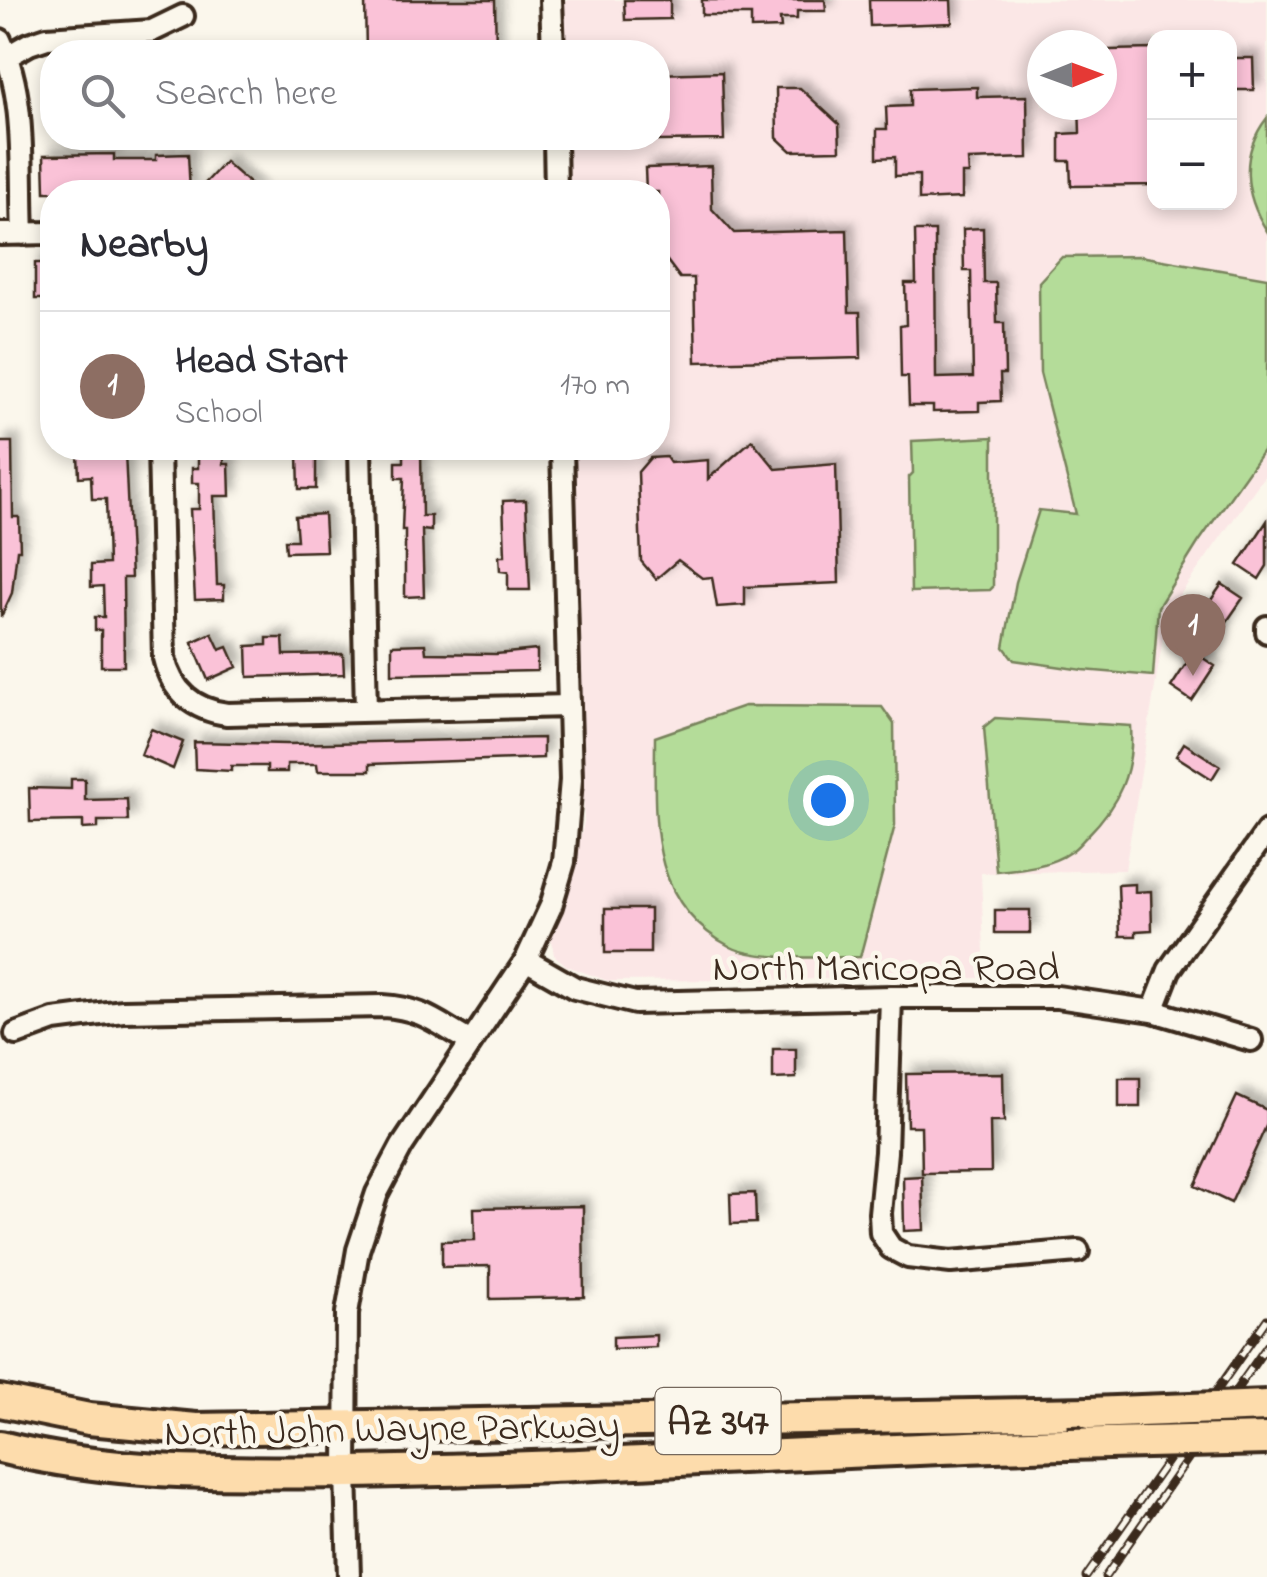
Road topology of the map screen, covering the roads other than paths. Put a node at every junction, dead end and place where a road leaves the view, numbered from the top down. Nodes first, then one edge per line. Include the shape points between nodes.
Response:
1 (551, 0) edge
2 (182, 16) dead end
3 (40, 40) edge
4 (41, 40) edge
5 (552, 40) edge
6 (4, 48) edge
7 (555, 150) edge
8 (556, 180) edge
9 (40, 233) edge
10 (0, 234) edge
11 (23, 234) junction
12 (158, 460) edge
13 (360, 460) edge
14 (562, 460) edge
15 (569, 706) junction
16 (366, 710) junction
17 (1267, 830) edge
18 (526, 960) junction
19 (891, 997) junction
20 (1152, 1012) junction
21 (16, 1034) dead end
22 (1252, 1040) dead end
23 (471, 1042) junction
24 (1078, 1252) dead end
25 (0, 1402) edge
26 (1267, 1406) edge
27 (346, 1427) junction
28 (1267, 1439) edge
29 (0, 1447) edge
30 (346, 1472) junction
31 (349, 1577) edge

1 - 5 street
2 - 4 street via 152,31
3 - 6 street
6 - 11 street via 18,100
7 - 8 street
9 - 11 street
10 - 11 street
12 - 16 street via 164,658 174,684 204,709 228,714
13 - 16 street
14 - 15 street
15 - 16 street
15 - 18 street via 564,862
17 - 20 street via 1169,970
18 - 19 street, North Maricopa Road via 576,988 635,1003
18 - 23 street
19 - 20 street, North Maricopa Road via 1057,998
19 - 24 street via 880,1213 891,1248 951,1262
20 - 22 street, North Maricopa Road
21 - 23 street via 54,1020 123,1011 384,1006 428,1016
23 - 27 street via 402,1146 367,1221 348,1313
25 - 27 highway, North John Wayne Parkway / AZ 347 via 142,1426
26 - 27 highway, North John Wayne Parkway / AZ 347, bridge
27 - 30 street
28 - 30 highway, North John Wayne Parkway / AZ 347, bridge
29 - 30 highway, North John Wayne Parkway / AZ 347 via 132,1471
30 - 31 street

